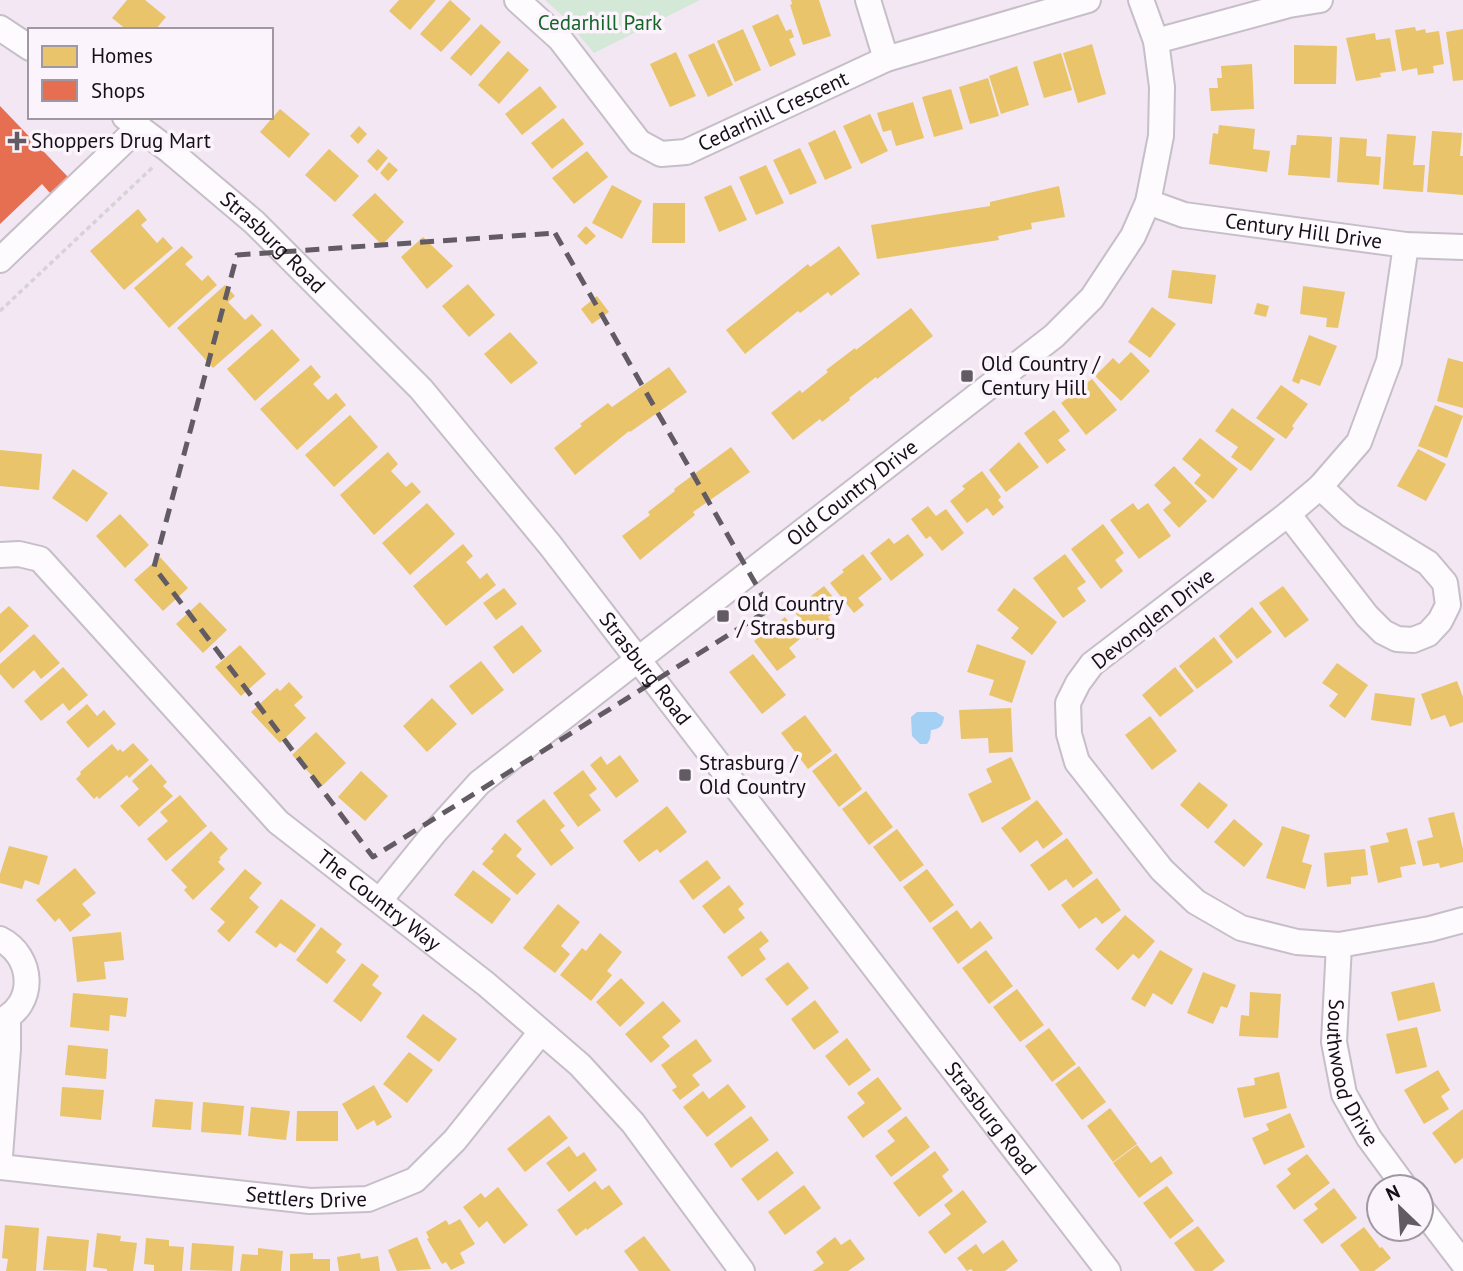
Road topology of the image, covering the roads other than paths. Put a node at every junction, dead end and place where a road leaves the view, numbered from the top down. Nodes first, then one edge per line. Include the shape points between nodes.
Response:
1 (517, 0) edge
2 (868, 0) edge
3 (1088, 0) edge
4 (1141, 0) edge
5 (1320, 0) edge
6 (0, 28) edge
7 (1156, 41) junction
8 (28, 46) edge
9 (886, 60) junction
10 (132, 122) edge
11 (1148, 202) junction
12 (1406, 245) junction
13 (1463, 247) edge
14 (0, 260) edge
15 (1320, 487) junction
16 (1288, 514) junction
17 (0, 555) edge
18 (638, 662) junction
19 (380, 900) junction
20 (1463, 920) edge
21 (0, 939) edge
22 (1339, 945) junction
23 (4, 1020) edge
24 (541, 1031) junction
25 (0, 1156) edge
26 (0, 1167) edge
27 (1394, 1173) edge
28 (1435, 1226) edge
29 (1463, 1263) edge
30 (742, 1271) edge
31 (1108, 1271) edge

1 - 9 street, Cedarhill Crescent via 561,39 639,142 661,154 686,152
2 - 9 street
3 - 9 street, Cedarhill Crescent
4 - 7 street, Old Country Drive
5 - 7 street
6 - 8 street
7 - 11 street, Old Country Drive via 1162,87 1161,136
10 - 14 street
10 - 18 street, Strasburg Road via 254,222 421,389 550,545
11 - 12 street, Century Hill Drive via 1184,215
11 - 18 street, Old Country Drive via 1133,236 1092,298 1054,336
12 - 13 street, Century Hill Drive
12 - 15 street, Devonglen Drive via 1389,361 1359,442
15 - 16 street, Devonglen Drive
15 - 16 street via 1350,515 1428,564 1446,583 1448,605 1429,634 1413,640 1383,632
16 - 22 street, Devonglen Drive via 1092,664 1068,703 1069,734 1077,762 1162,870 1196,902 1241,928 1297,942
17 - 19 street, The Country Way via 40,559 278,822
18 - 19 street, Old Country Drive via 479,783
18 - 31 street, Strasburg Road
19 - 24 street, The Country Way
20 - 22 street, Devonglen Drive
21 - 23 street via 16,950 26,967 28,986 21,1004
22 - 27 street, Southwood Drive via 1334,1042 1344,1094
23 - 25 street via 8,1049
24 - 26 street, Settlers Drive via 455,1140 415,1180 368,1199 310,1201
24 - 30 street, The Country Way via 580,1065 633,1123
28 - 29 street

